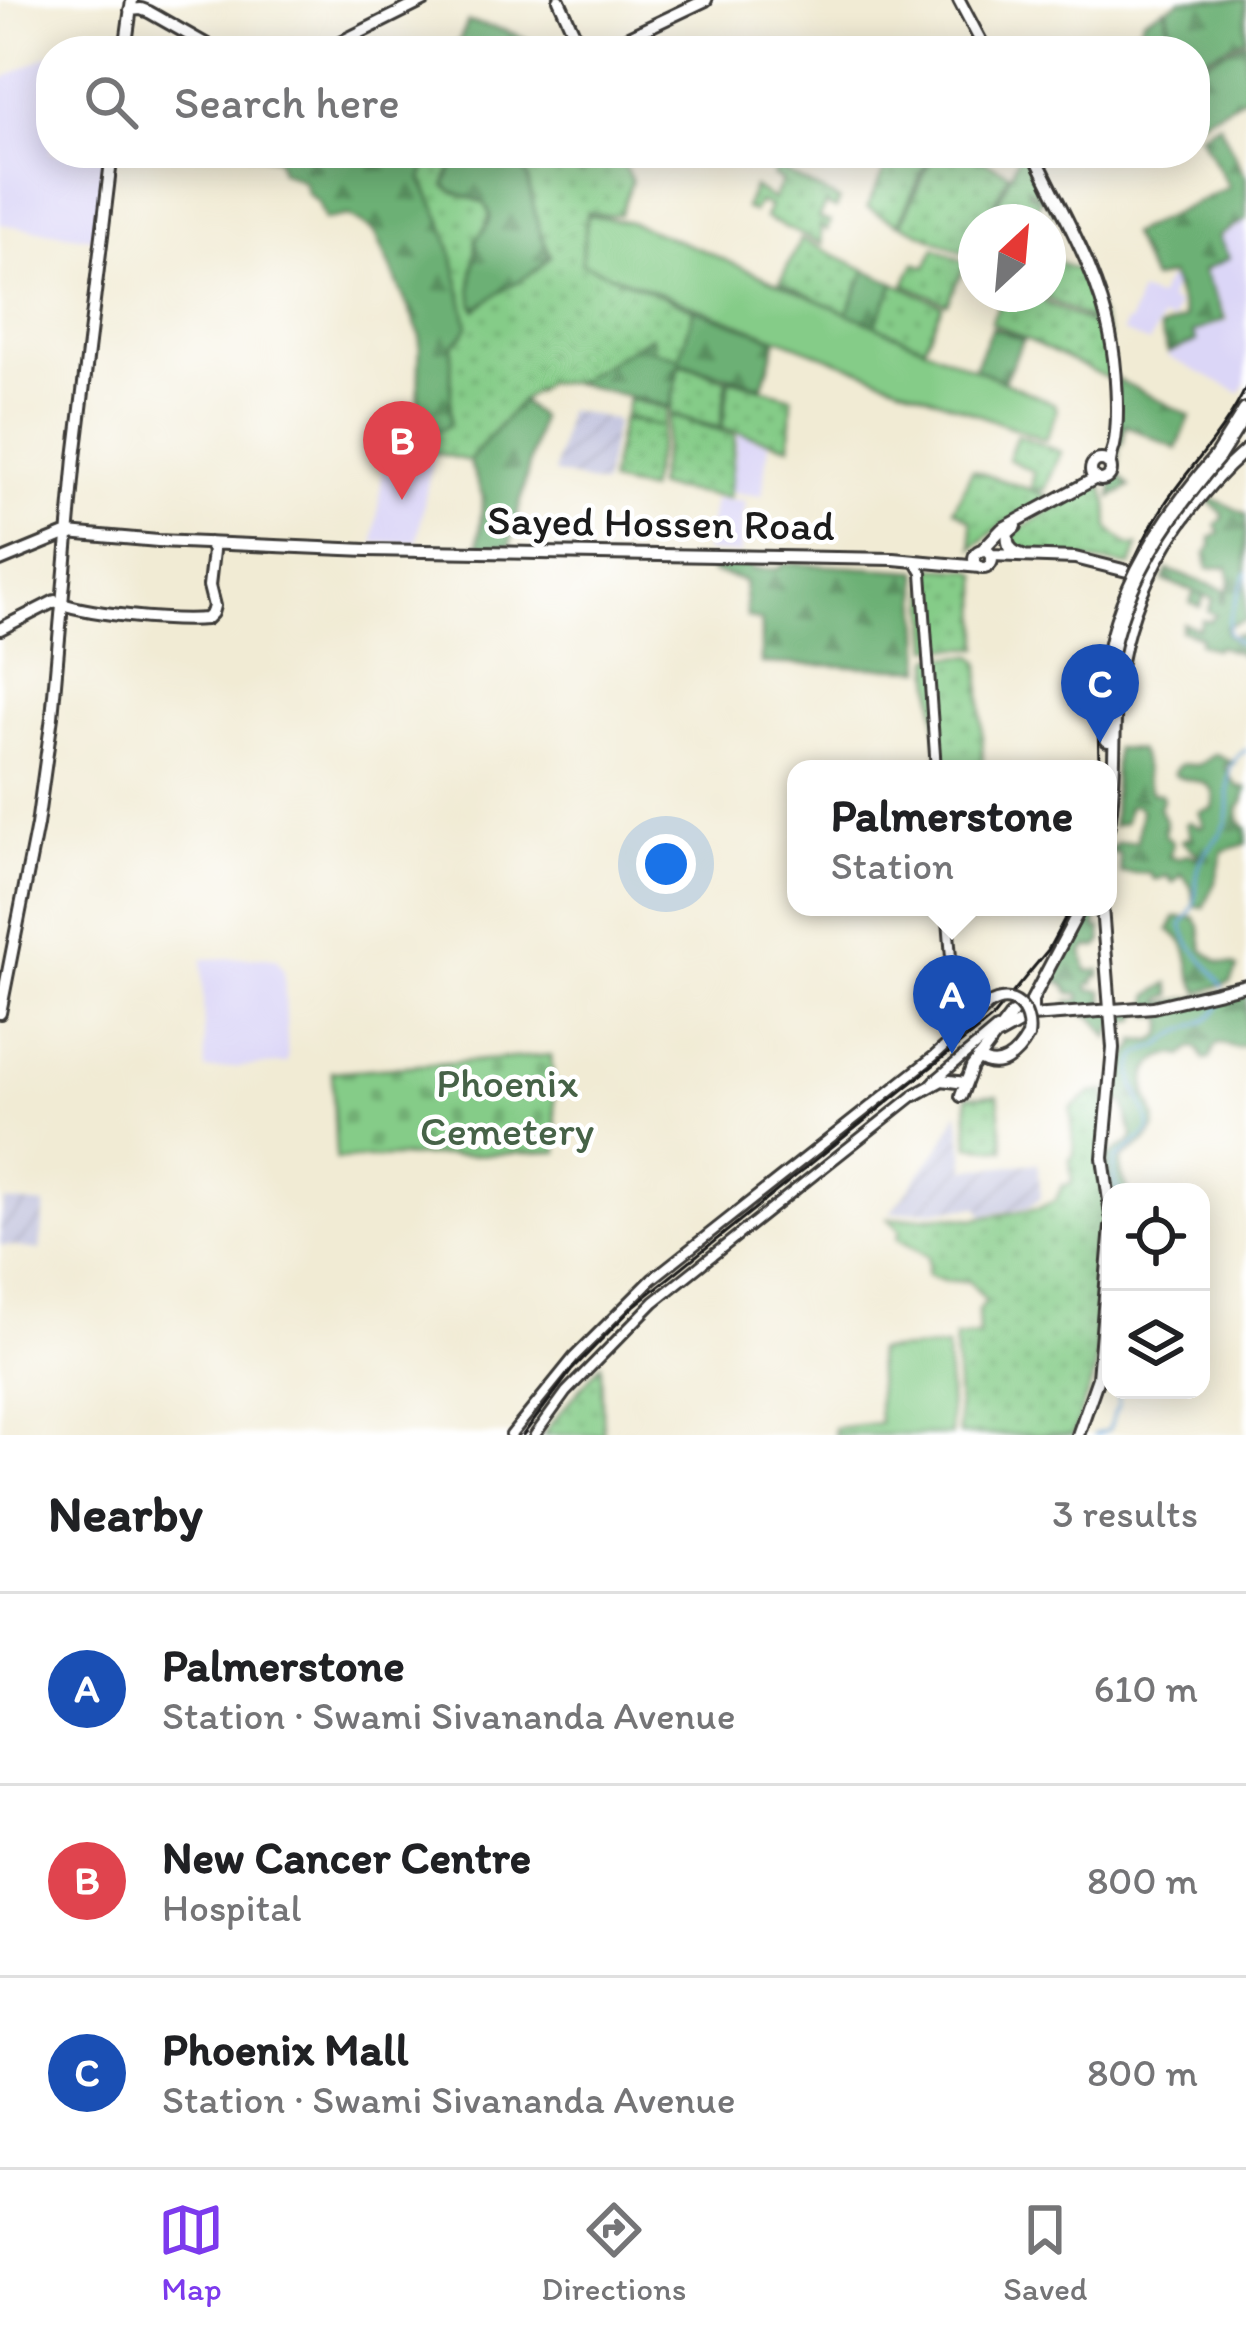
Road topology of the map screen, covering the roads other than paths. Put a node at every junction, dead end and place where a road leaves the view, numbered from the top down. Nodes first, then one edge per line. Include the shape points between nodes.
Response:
1 (424, 0) edge
2 (559, 0) edge
3 (692, 0) edge
4 (706, 0) edge
5 (959, 0) edge
6 (131, 5) edge
7 (127, 36) edge
8 (191, 36) edge
9 (353, 36) edge
10 (577, 36) edge
11 (616, 36) edge
12 (630, 36) edge
13 (978, 36) edge
14 (110, 168) edge
15 (1041, 168) edge
16 (1246, 411) edge
17 (1246, 437) edge
18 (1246, 450) edge
19 (1105, 462) junction
20 (1094, 474) junction
21 (1185, 514) junction
22 (1027, 515) junction
23 (68, 533) junction
24 (214, 546) junction
25 (1039, 557) junction
26 (985, 558) junction
27 (1154, 559) junction
28 (900, 560) junction
29 (0, 561) edge
30 (934, 563) junction
31 (1121, 570) junction
32 (922, 572) junction
33 (1147, 578) junction
34 (1133, 603) junction
35 (62, 604) junction
36 (1133, 622) junction
37 (0, 628) edge
38 (1108, 739) junction
39 (935, 760) edge
40 (1107, 760) edge
41 (1115, 760) edge
42 (947, 916) edge
43 (1076, 916) edge
44 (1103, 916) edge
45 (1052, 964) junction
46 (1246, 985) edge
47 (1148, 1007) junction
48 (1111, 1010) junction
49 (0, 1012) edge
50 (1012, 1014) junction
51 (1032, 1016) junction
52 (959, 1026) junction
53 (1112, 1029) junction
54 (998, 1035) junction
55 (978, 1058) junction
56 (964, 1082) junction
57 (915, 1095) junction
58 (961, 1096) dead end
59 (1107, 1183) edge
60 (1105, 1291) edge
61 (511, 1435) edge
62 (535, 1435) edge
63 (1078, 1435) edge

1 - 9 main road
2 - 10 main road
3 - 11 main road
4 - 12 main road
5 - 13 main road
6 - 7 main road
6 - 8 main road
14 - 23 main road
15 - 19 main road via 1110,332 1114,424
16 - 38 highway, bridge via 1163,526 1123,608 1109,650
17 - 27 main road via 1186,504
18 - 21 main road
19 - 20 main road via 1094,462
19 - 20 main road via 1108,477
20 - 22 main road
21 - 33 main road
21 - 36 main road
22 - 25 main road via 1008,532 1009,546
22 - 26 main road via 1002,530
23 - 24 main road, Sayed Hossen Road
23 - 29 main road
23 - 35 main road
24 - 28 main road, Sayed Hossen Road
24 - 35 main road via 214,606 206,619
25 - 26 main road
25 - 31 main road
26 - 28 main road, Sayed Hossen Road
26 - 30 main road, Sayed Hossen Road
26 - 31 main road
27 - 31 main road
27 - 33 main road
28 - 30 main road, Sayed Hossen Road
28 - 32 street
30 - 32 street
31 - 33 main road
31 - 34 main road
32 - 39 street
33 - 34 main road
33 - 36 main road
34 - 38 main road
35 - 37 main road via 53,601
35 - 49 main road via 39,808
36 - 41 main road via 1116,696
38 - 40 main road
42 - 52 street
43 - 45 main road
44 - 48 main road
45 - 50 street
45 - 51 main road
46 - 47 main road
47 - 48 main road
47 - 53 main road via 1114,1012
48 - 51 main road
48 - 53 main road
50 - 54 main road
50 - 57 street
51 - 54 main road
52 - 55 main road, bridge via 1003,998 1029,1020 1022,1047 1006,1061
52 - 61 street via 934,1056 652,1279
53 - 59 main road
54 - 55 main road
55 - 56 main road
56 - 57 main road via 942,1080
56 - 58 main road
57 - 62 street via 654,1302
60 - 63 main road via 1097,1383

